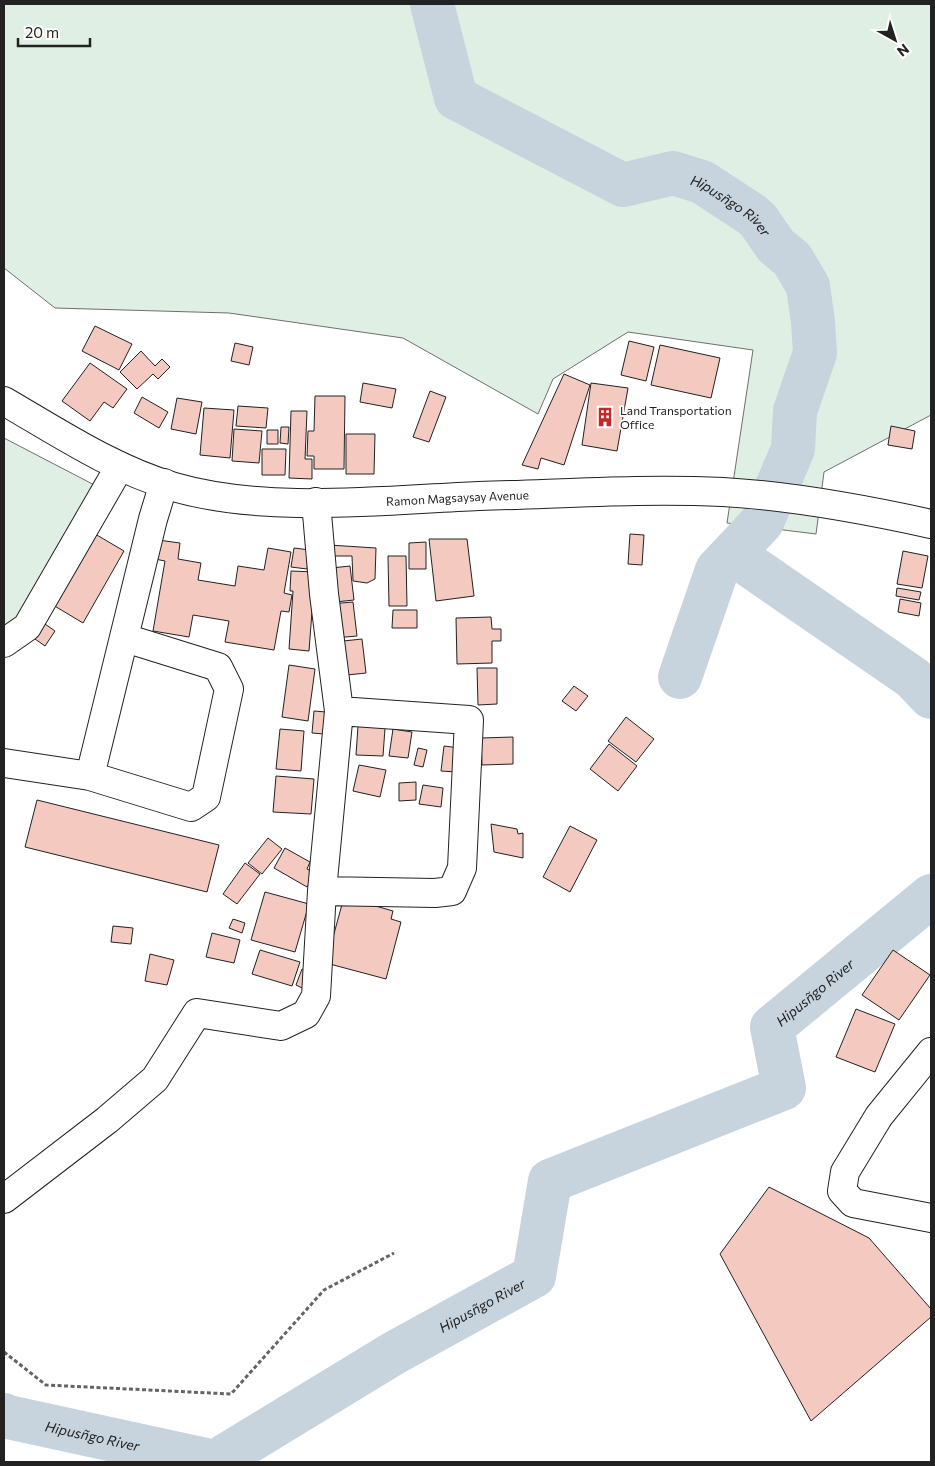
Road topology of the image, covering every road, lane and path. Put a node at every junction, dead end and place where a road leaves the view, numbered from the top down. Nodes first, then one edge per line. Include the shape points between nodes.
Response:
1 (4, 401) edge
2 (120, 466) junction
3 (164, 483) junction
4 (316, 502) junction
5 (931, 522) edge
6 (125, 638) junction
7 (4, 642) edge
8 (339, 711) junction
9 (4, 763) edge
10 (90, 776) junction
11 (322, 891) junction
12 (931, 1052) edge
13 (4, 1199) edge
14 (931, 1218) edge
15 (394, 1253) dead end
16 (4, 1352) edge

1 - 2 main road, Ramon Magsaysay Avenue
2 - 3 main road, Ramon Magsaysay Avenue
2 - 7 main road via 27,627
3 - 4 main road, Ramon Magsaysay Avenue via 244,500
3 - 6 main road
4 - 5 main road, Ramon Magsaysay Avenue via 609,492 724,492 822,502
4 - 8 main road
6 - 10 main road
6 - 10 main road via 218,667 229,689 206,797 191,807
8 - 11 main road
8 - 11 main road via 469,720 462,868 452,891
9 - 10 main road
11 - 13 main road via 316,996 306,1014 281,1026 197,1013 156,1079
12 - 14 main road via 880,1116 845,1172 842,1191 853,1203
15 - 16 path via 324,1290 231,1394 46,1385

